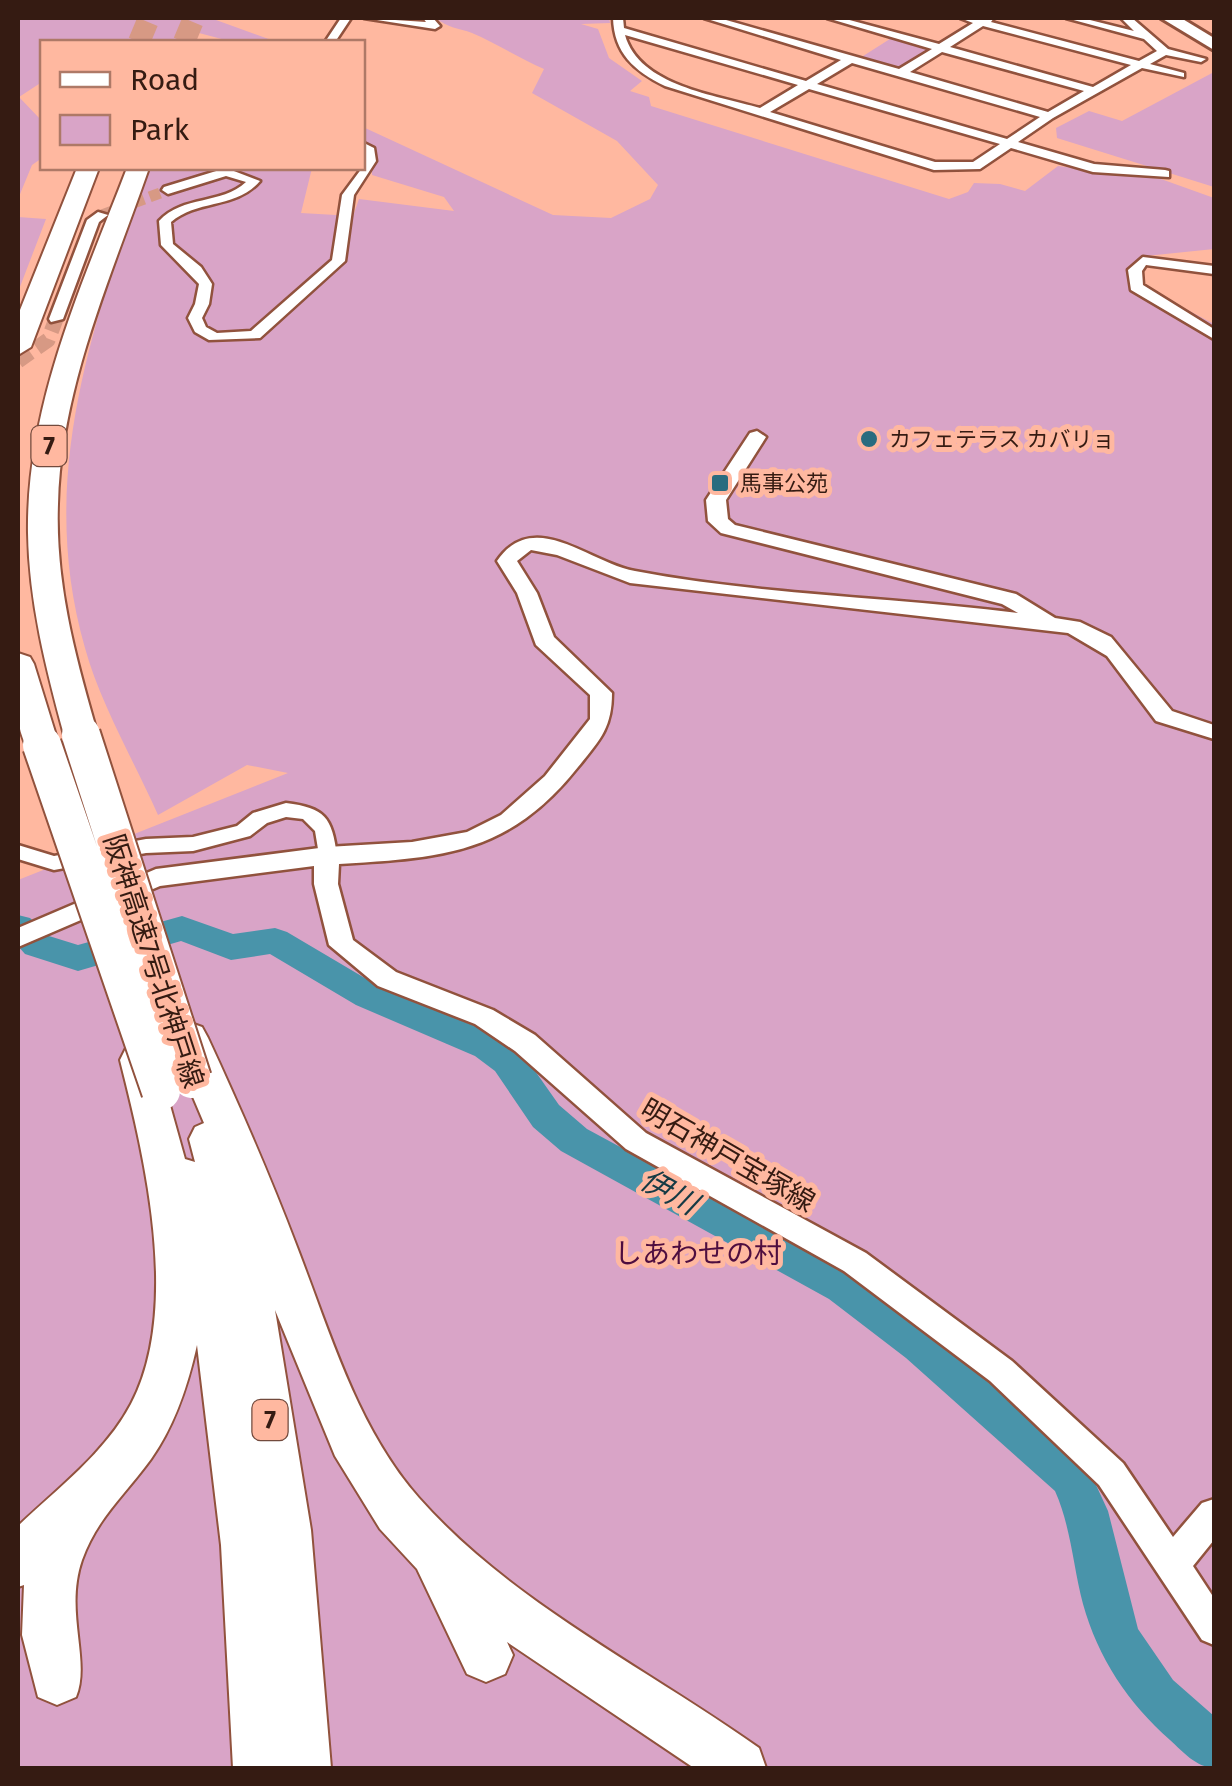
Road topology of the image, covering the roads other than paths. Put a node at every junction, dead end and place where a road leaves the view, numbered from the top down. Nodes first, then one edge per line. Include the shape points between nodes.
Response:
1 (346, 18) edge
2 (369, 18) edge
3 (428, 18) edge
4 (708, 18) edge
5 (832, 18) edge
6 (965, 18) edge
7 (1070, 18) edge
8 (1126, 18) edge
9 (1170, 18) edge
10 (1182, 18) edge
11 (727, 20) edge
12 (986, 20) edge
13 (618, 23) edge
14 (1214, 37) edge
15 (1148, 38) junction
16 (331, 40) edge
17 (1214, 45) edge
18 (940, 48) junction
19 (1164, 51) junction
20 (850, 59) junction
21 (1201, 59) dead end
22 (1144, 65) junction
23 (902, 73) junction
24 (1180, 75) dead end
25 (807, 85) junction
26 (1096, 91) junction
27 (760, 113) junction
28 (1049, 116) junction
29 (1011, 144) junction
30 (365, 147) edge
31 (365, 168) edge
32 (87, 170) edge
33 (137, 170) edge
34 (364, 170) edge
35 (1165, 174) dead end
36 (168, 190) tunnel mouth
37 (102, 215) tunnel mouth
38 (1214, 270) edge
39 (56, 319) tunnel mouth
40 (1214, 335) edge
41 (18, 347) edge
42 (757, 437) dead end
43 (1052, 624) junction
44 (18, 664) edge
45 (1214, 732) edge
46 (18, 852) edge
47 (326, 856) junction
48 (18, 938) edge
49 (177, 1085) junction
50 (103, 1478) junction
51 (1214, 1515) edge
52 (427, 1544) junction
53 (18, 1562) edge
54 (1172, 1564) junction
55 (1214, 1628) edge
56 (486, 1655) dead end
57 (57, 1678) dead end
58 (261, 1768) edge
59 (304, 1768) edge
60 (739, 1768) edge

1 - 16 street
2 - 3 street via 434,26
4 - 11 street
5 - 18 street
6 - 12 street
7 - 15 street
8 - 15 street
9 - 17 main road
10 - 14 main road
11 - 20 street
12 - 18 street
12 - 22 street
13 - 25 street
13 - 27 street via 620,46 651,76
15 - 19 street
18 - 23 street
18 - 26 street
19 - 21 street
19 - 22 street
20 - 23 street
20 - 25 street
22 - 24 street
22 - 26 street
23 - 28 street
25 - 27 street
25 - 29 street
26 - 28 street
27 - 29 street via 934,166 976,166
28 - 29 street
29 - 35 street via 1092,168
30 - 31 street
32 - 41 highway
33 - 49 highway, 阪神高速7号北神戸線 / 7, bridge via 67,368 46,460 42,521 48,596 80,735 158,970
34 - 36 street via 348,194 338,261 255,335 214,337 200,329 195,318 208,280 167,245 165,229 177,210 233,195 254,182 226,172
37 - 39 street via 93,220
38 - 40 street via 1161,261 1143,261 1135,270 1136,287
42 - 43 street via 716,500 718,521 728,529 1008,599
43 - 45 street via 1108,645 1152,708 1168,719
43 - 47 street via 626,577 553,544 520,547 507,561 527,592 538,629 602,693 601,720 514,817 492,832 459,842
44 - 49 highway, 阪神高速7号北神戸線 / 7, bridge via 105,924
46 - 47 street via 54,863 193,844 230,836 286,810 309,814 324,829
47 - 48 street via 156,878
47 - 54 street, 明石神戸宝塚線 via 342,945 386,980 512,1034 636,1141 856,1262 908,1299 1072,1434 1111,1474
49 - 50 highway, 7 via 177,1344 151,1415
49 - 52 highway, 7 via 339,1411 383,1490
49 - 58 highway, 阪神高速7号北神戸線 / 7 via 238,1450
49 - 59 highway, 阪神高速7号北神戸線 / 7 via 238,1247 266,1390 288,1556
50 - 53 highway, 7
50 - 57 highway via 64,1539 48,1579 44,1621
51 - 54 street
52 - 56 highway
52 - 60 highway, 7 via 490,1596
54 - 55 street, 明石神戸宝塚線

